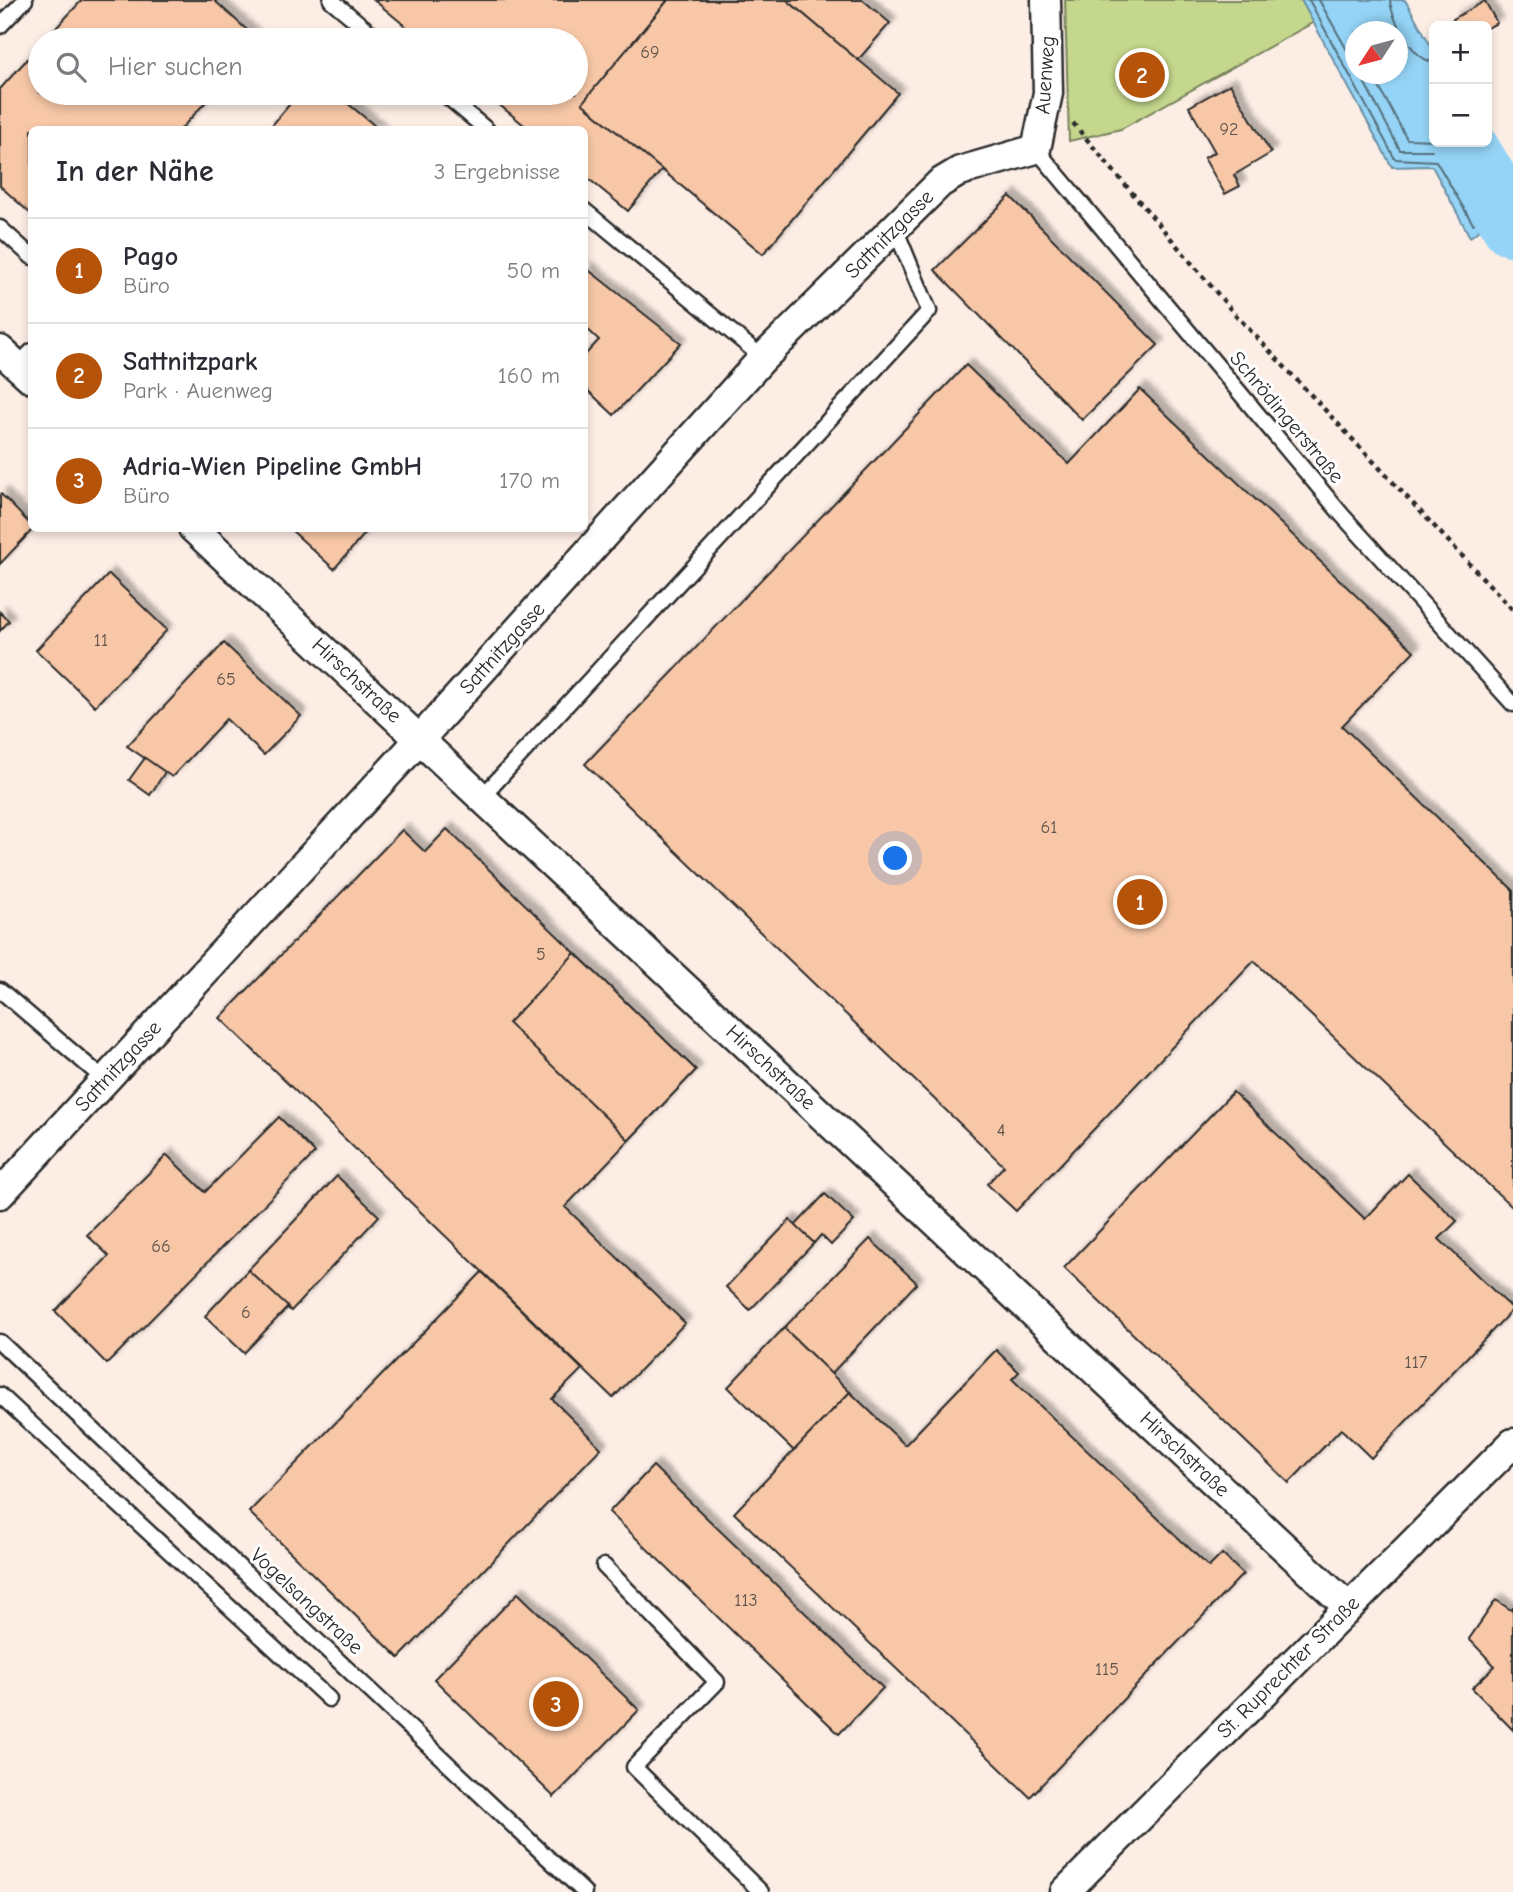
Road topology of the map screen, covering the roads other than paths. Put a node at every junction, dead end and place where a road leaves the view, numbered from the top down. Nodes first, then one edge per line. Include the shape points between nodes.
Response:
1 (25, 0) edge
2 (331, 0) edge
3 (1046, 0) edge
4 (0, 26) edge
5 (365, 28) edge
6 (457, 105) edge
7 (482, 126) edge
8 (1036, 149) junction
9 (588, 213) edge
10 (0, 228) edge
11 (895, 228) junction
12 (28, 253) edge
13 (764, 358) junction
14 (197, 532) edge
15 (1513, 705) edge
16 (420, 738) junction
17 (482, 797) junction
18 (0, 990) edge
19 (105, 1080) junction
20 (0, 1194) edge
21 (0, 1342) edge
22 (0, 1395) edge
23 (1513, 1443) edge
24 (604, 1566) dead end
25 (1348, 1607) junction
26 (329, 1699) dead end
27 (584, 1892) edge
28 (761, 1892) edge
29 (1065, 1892) edge

1 - 4 lane
2 - 5 lane
3 - 8 street, Auenweg via 1048,93
6 - 7 lane
8 - 11 street, Sattnitzgasse via 961,171 940,183
8 - 15 lane, Schrödingerstraße via 1342,515
9 - 13 lane
10 - 12 lane
11 - 13 street, Sattnitzgasse
11 - 17 lane via 929,311
13 - 16 street, Sattnitzgasse
14 - 16 street, Hirschstraße
16 - 17 street, Hirschstraße
16 - 19 street, Sattnitzgasse
17 - 25 street, Hirschstraße
18 - 19 lane
19 - 20 street, Sattnitzgasse
21 - 27 lane, Vogelsangstraße
22 - 26 lane
23 - 25 street, St. Ruprechter Straße
24 - 28 lane via 717,1682 634,1767
25 - 29 street, St. Ruprechter Straße

